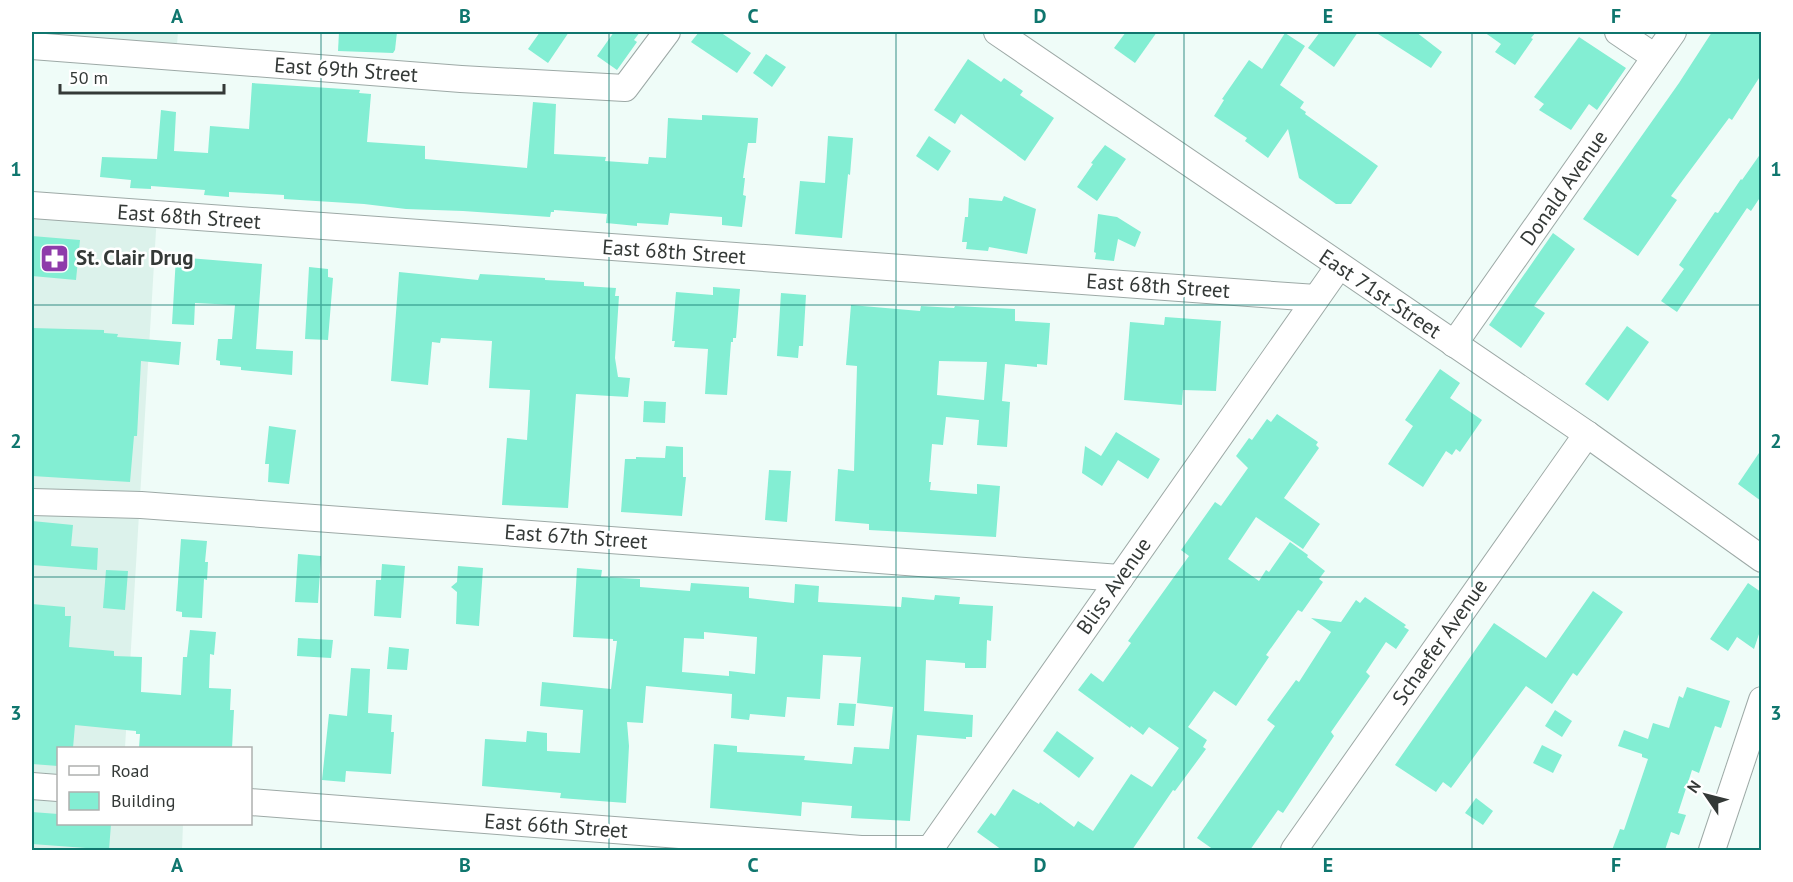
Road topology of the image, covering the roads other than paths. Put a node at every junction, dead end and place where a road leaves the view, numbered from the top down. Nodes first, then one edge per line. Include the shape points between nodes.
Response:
1 (667, 32) edge
2 (997, 32) edge
3 (1618, 32) edge
4 (1673, 32) edge
5 (32, 46) edge
6 (1655, 57) junction
7 (32, 205) edge
8 (1339, 266) junction
9 (1316, 298) junction
10 (1454, 344) junction
11 (1587, 434) junction
12 (32, 502) edge
13 (1761, 559) edge
14 (1120, 578) junction
15 (1761, 700) edge
16 (32, 786) edge
17 (57, 788) edge
18 (252, 802) edge
19 (861, 850) edge
20 (1294, 850) edge
21 (1712, 850) edge

1 - 5 street, East 69th Street via 625,88
2 - 8 street, East 71st Street
3 - 6 street
4 - 6 street, Donald Avenue
6 - 10 street, Donald Avenue
7 - 9 street, East 68th Street
8 - 9 street, Bliss Avenue
8 - 10 street, East 71st Street
9 - 14 street, Bliss Avenue
10 - 11 street, East 71st Street
11 - 13 street, East 71st Street
11 - 20 street, Schaefer Avenue
12 - 14 street, East 67th Street via 141,505
14 - 19 street, Bliss Avenue via 930,849
15 - 21 street
16 - 17 street
18 - 19 street, East 66th Street

